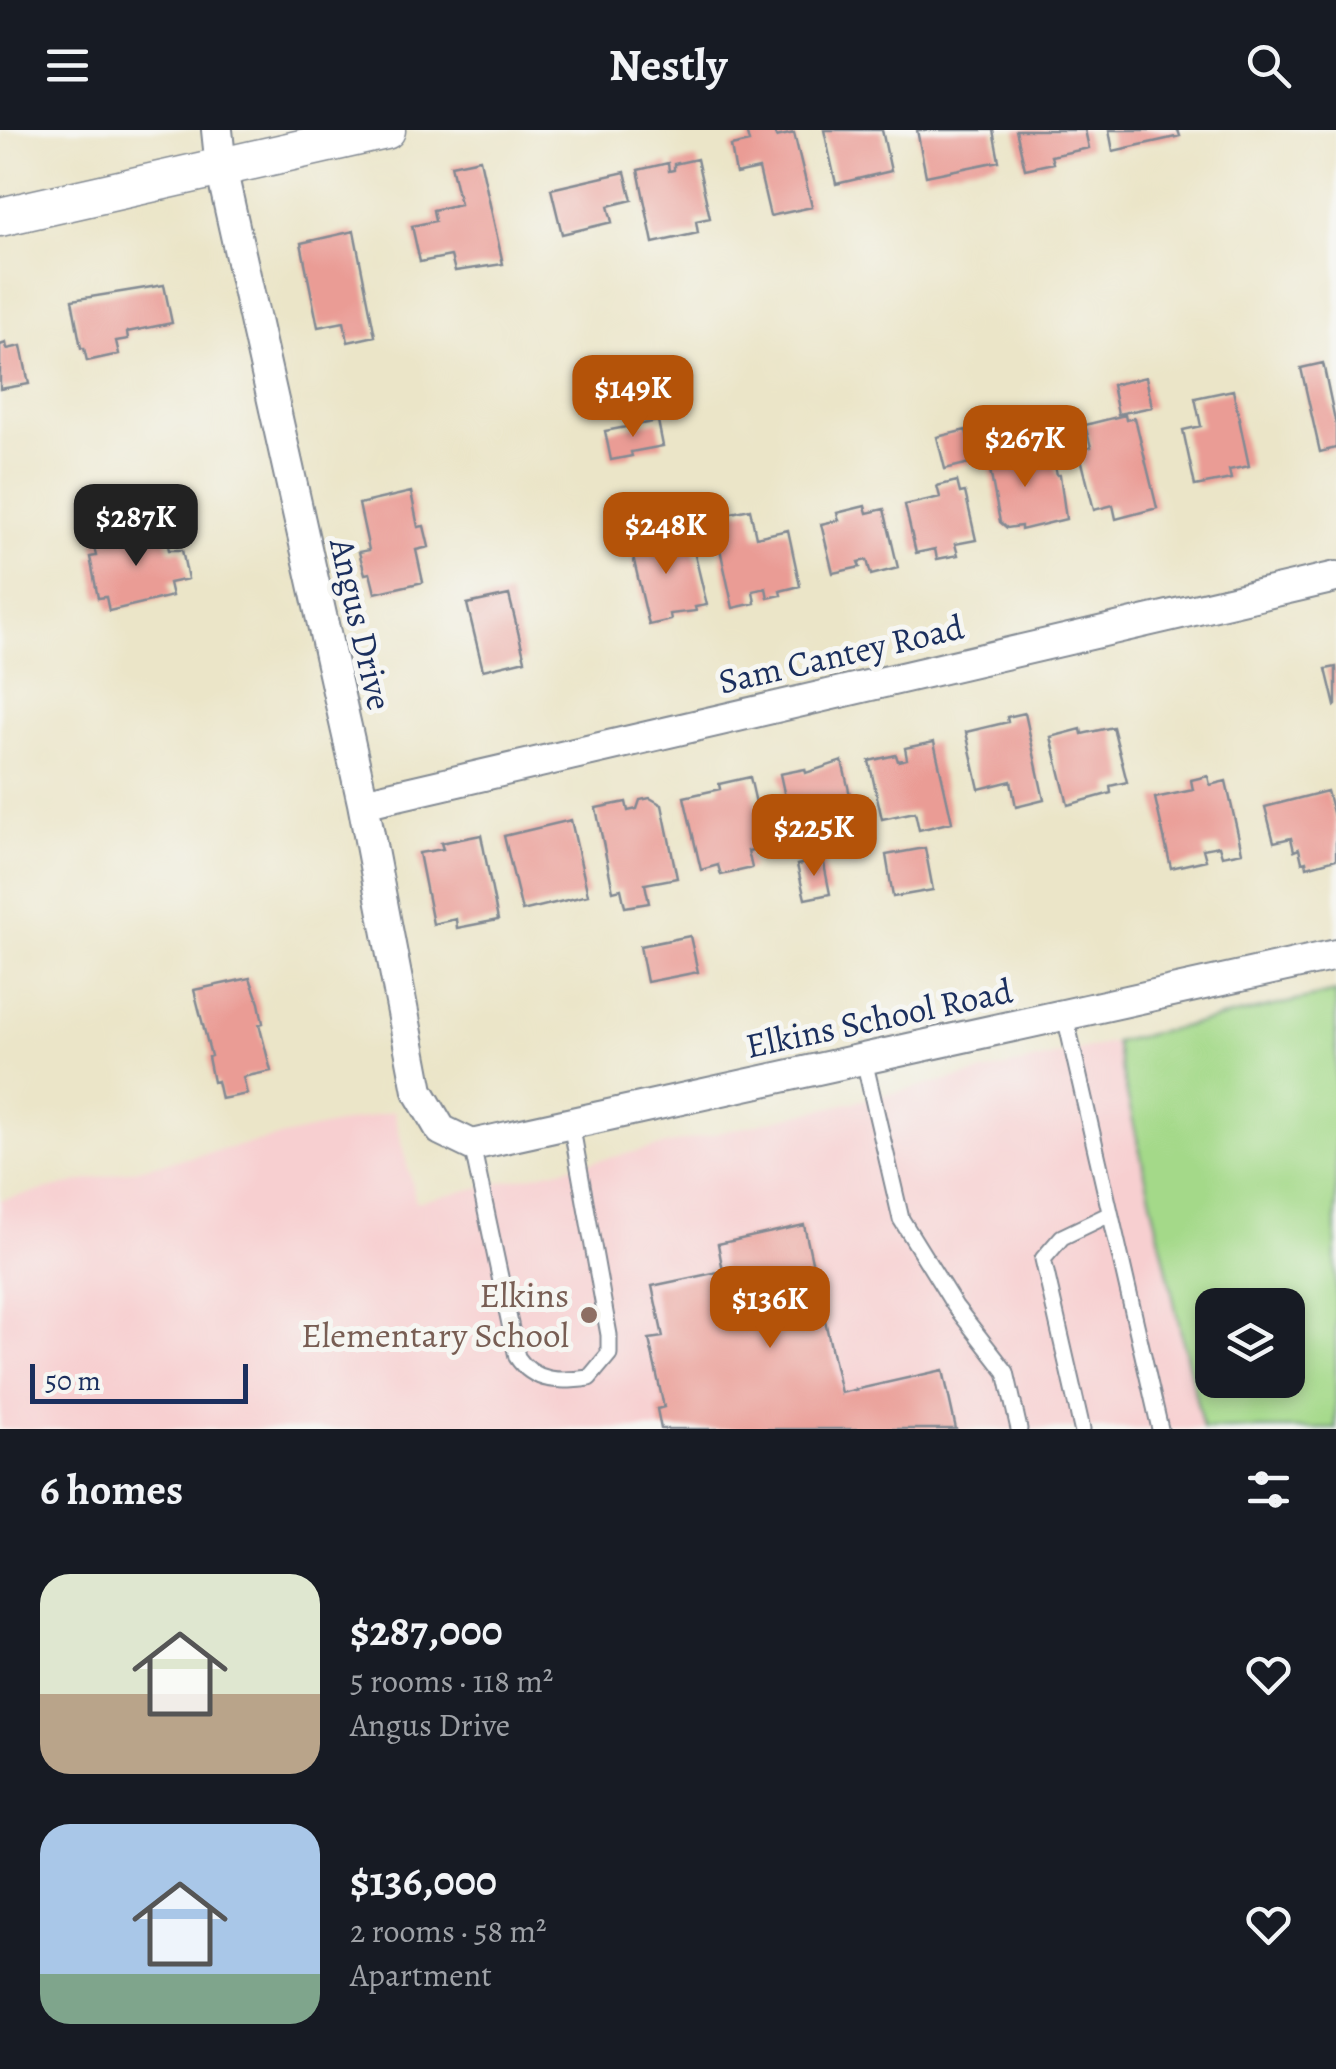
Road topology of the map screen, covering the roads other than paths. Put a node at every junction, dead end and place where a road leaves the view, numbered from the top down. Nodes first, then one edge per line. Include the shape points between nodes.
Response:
1 (217, 130) edge
2 (386, 130) edge
3 (220, 168) junction
4 (0, 217) edge
5 (1336, 577) edge
6 (363, 803) junction
7 (1336, 955) edge
8 (1065, 1016) junction
9 (864, 1060) junction
10 (571, 1124) junction
11 (472, 1145) junction
12 (1110, 1214) junction
13 (1019, 1429) edge
14 (1082, 1429) edge
15 (1160, 1429) edge

1 - 3 street, Angus Drive
2 - 3 street
3 - 4 street
3 - 6 street, Angus Drive
5 - 6 street, Sam Cantey Road
6 - 11 street, Angus Drive via 418,1090 441,1130
7 - 8 street, Elkins School Road
8 - 9 street, Elkins School Road
8 - 12 lane
9 - 10 street, Elkins School Road
9 - 13 lane via 901,1219 1006,1372
10 - 11 street, Elkins School Road
10 - 11 lane via 609,1335 608,1354 590,1378 541,1378 517,1357
12 - 14 lane via 1062,1237 1044,1259
12 - 15 lane

